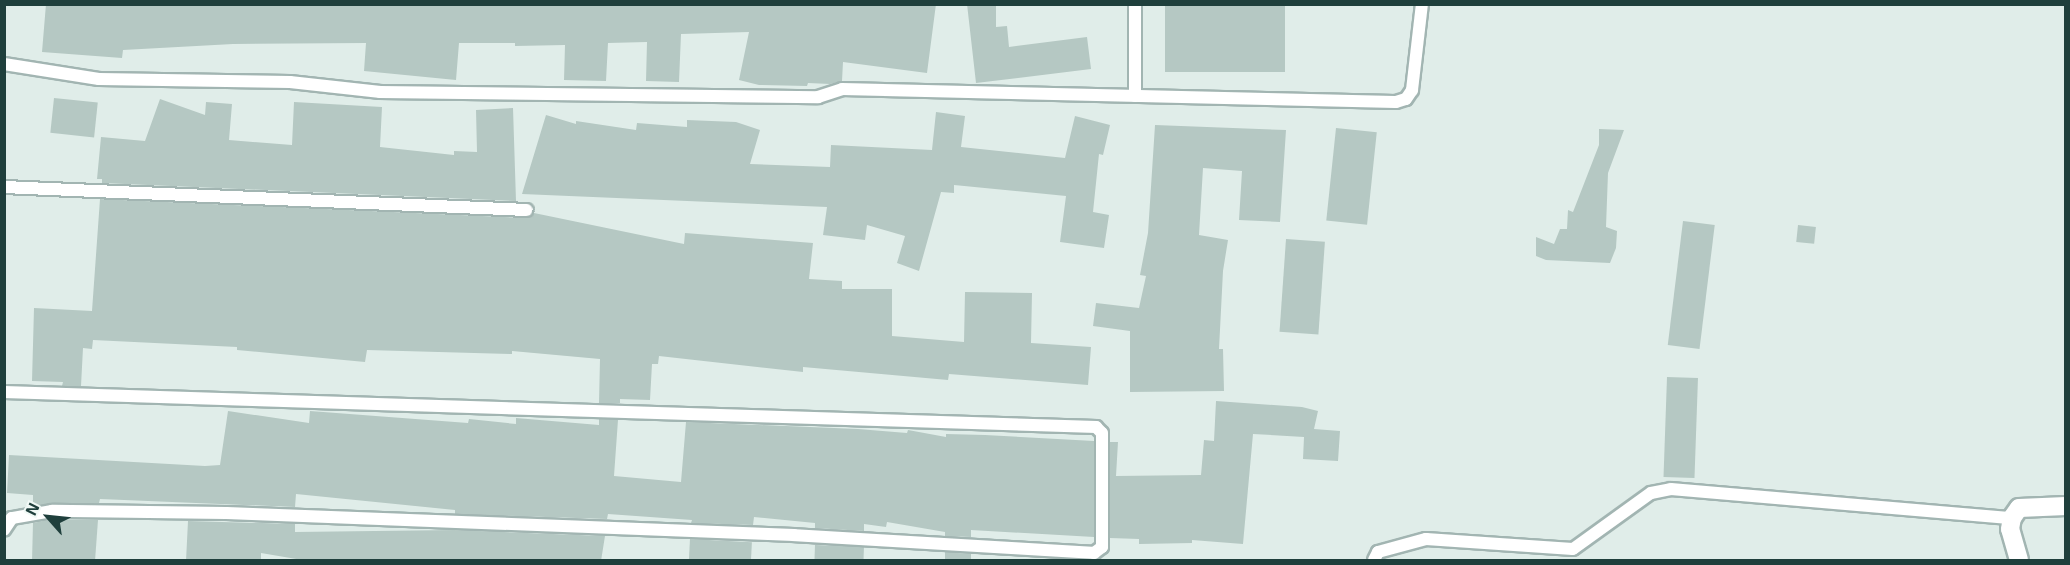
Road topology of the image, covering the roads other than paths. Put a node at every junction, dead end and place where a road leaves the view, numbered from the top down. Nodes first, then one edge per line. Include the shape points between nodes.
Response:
1 (1134, 4) edge
2 (1422, 4) edge
3 (4, 64) edge
4 (1135, 96) junction
5 (4, 188) edge
6 (526, 210) dead end
7 (4, 392) edge
8 (2066, 506) edge
9 (2012, 518) junction
10 (4, 530) edge
11 (1374, 561) edge
12 (2019, 561) edge

1 - 4 lane
2 - 4 lane via 1412,90 1406,99 1396,102
3 - 4 lane via 99,79 290,82 380,92 818,97 842,89
5 - 6 lane
7 - 10 lane via 1096,427 1102,433 1102,547 1094,553 794,536 226,513 52,511 12,518
8 - 9 street via 2019,508
9 - 11 lane via 1671,489 1651,493 1573,549 1426,539 1378,552
9 - 12 street via 2010,529

